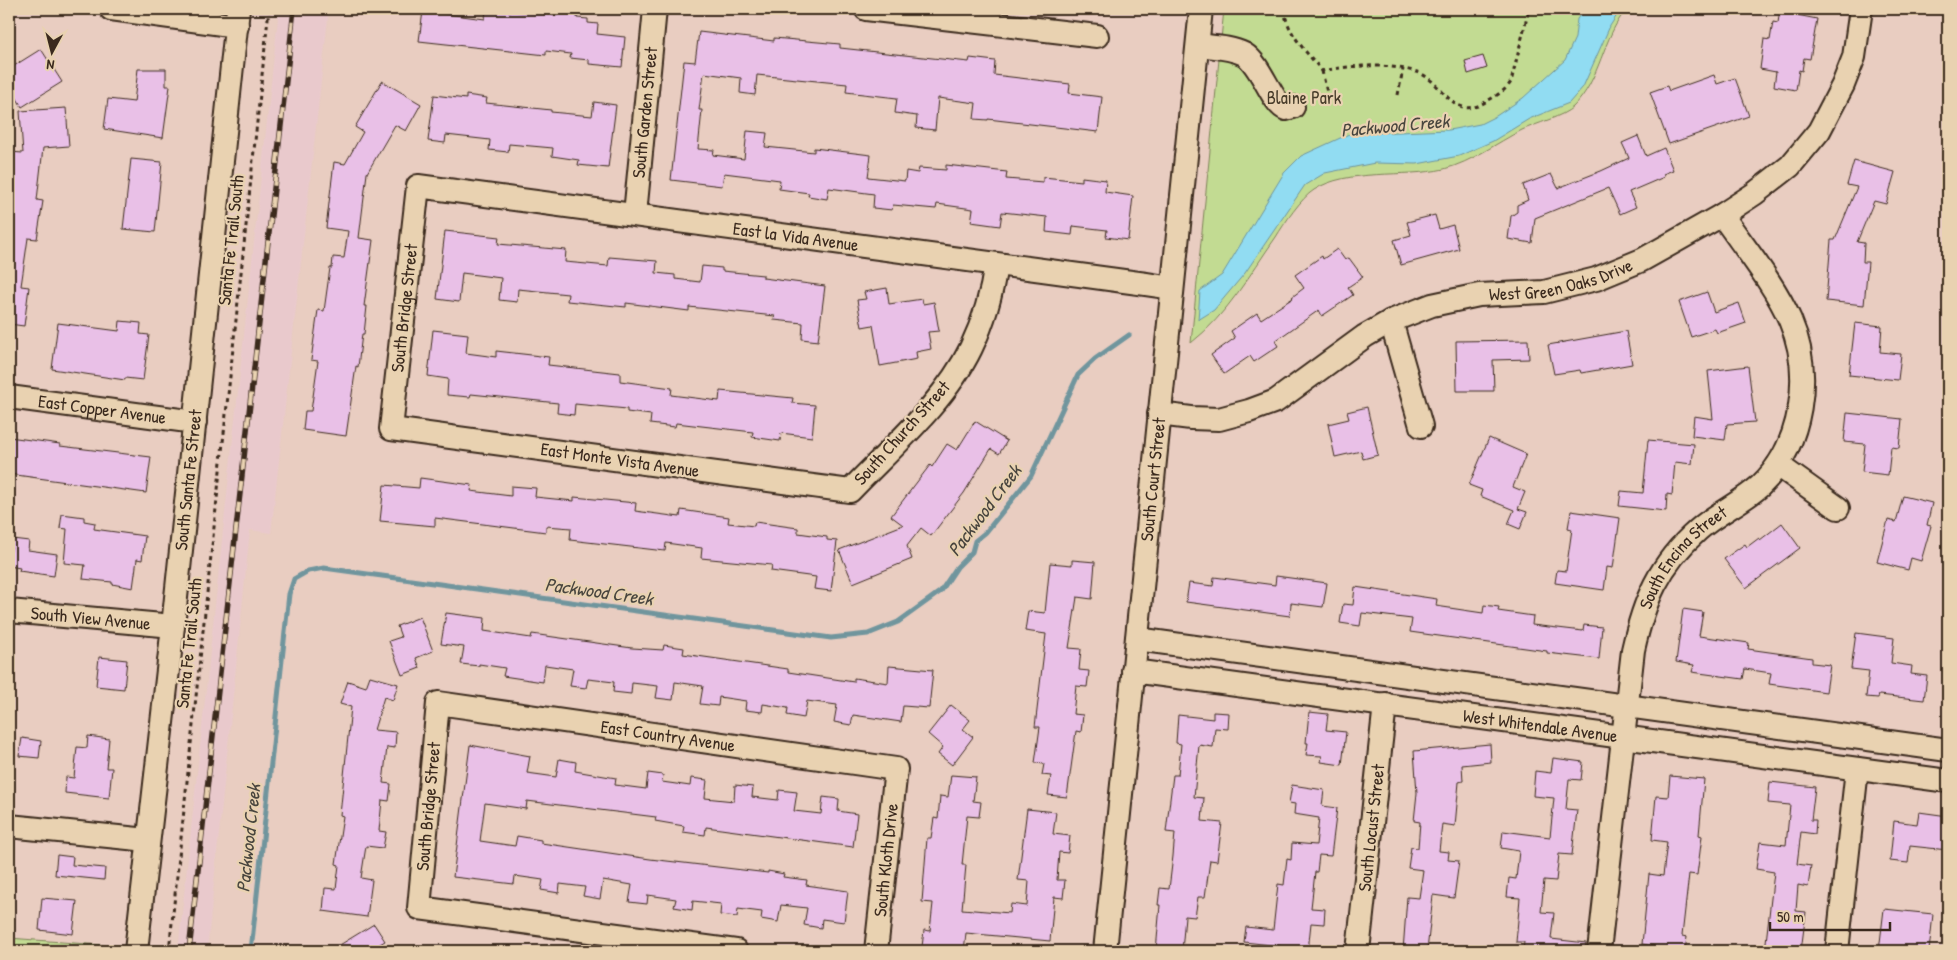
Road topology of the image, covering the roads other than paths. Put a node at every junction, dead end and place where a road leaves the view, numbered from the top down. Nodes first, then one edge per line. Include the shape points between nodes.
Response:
1 (111, 9) edge
2 (655, 9) edge
3 (866, 9) edge
4 (1201, 9) edge
5 (1861, 9) edge
6 (238, 17) edge
7 (1097, 36) dead end
8 (1198, 45) junction
9 (1293, 107) dead end
10 (418, 186) joint
11 (635, 214) junction
12 (1722, 215) junction
13 (996, 264) junction
14 (1172, 288) junction
15 (1391, 321) junction
16 (9, 397) edge
17 (1159, 414) junction
18 (195, 422) junction
19 (1421, 426) dead end
20 (391, 429) joint
21 (1778, 465) junction
22 (850, 491) joint
23 (1838, 508) dead end
24 (9, 611) edge
25 (173, 626) junction
26 (1136, 639) junction
27 (1133, 671) junction
28 (438, 703) joint
29 (1386, 704) junction
30 (1626, 705) junction
31 (1622, 736) junction
32 (1948, 750) edge
33 (896, 769) joint
34 (1857, 769) junction
35 (1948, 781) edge
36 (9, 826) edge
37 (148, 840) junction
38 (136, 951) edge
39 (736, 951) edge
40 (876, 951) edge
41 (1105, 951) edge
42 (1358, 951) edge
43 (1599, 951) edge
44 (1837, 951) edge

1 - 6 street
2 - 11 street, South Garden Street
3 - 7 street
4 - 8 street, South Court Street
5 - 12 street, West Green Oaks Drive via 1854,57 1819,131 1790,166
6 - 18 street, South Santa Fe Street
8 - 9 street via 1235,50 1246,55 1266,80 1279,105 1286,109
8 - 14 street, South Court Street
10 - 11 street, East la Vida Avenue
10 - 20 street, South Bridge Street
11 - 13 street, East la Vida Avenue
12 - 15 street, West Green Oaks Drive via 1642,260 1596,279 1544,292 1469,297 1432,305
12 - 21 street, South Encina Street via 1771,286 1790,320 1800,352 1799,415
13 - 14 street, East la Vida Avenue
13 - 22 street, South Church Street via 984,315 971,348 955,375 928,409
14 - 17 street, South Court Street
15 - 17 street, West Green Oaks Drive via 1365,336 1276,401 1219,419
15 - 19 street
16 - 18 street, East Copper Avenue
17 - 26 street, South Court Street
18 - 25 street, South Santa Fe Street
20 - 22 street, East Monte Vista Avenue
21 - 23 street
21 - 30 street, South Encina Street via 1743,500 1699,529 1672,556 1653,586 1641,614
24 - 25 street, South View Avenue
25 - 37 street, South Santa Fe Street
26 - 27 street, South Court Street
26 - 30 street, West Whitendale Avenue
27 - 29 street, West Whitendale Avenue
27 - 41 street, South Court Street
28 - 33 street, East Country Avenue
28 - 39 street, South Bridge Street via 419,908
29 - 31 street, West Whitendale Avenue
29 - 42 street, South Locust Street
30 - 31 street, South Encina Street
30 - 32 street, West Whitendale Avenue
31 - 34 street, West Whitendale Avenue
31 - 43 street, South Encina Street
33 - 40 street, South Kloth Drive
34 - 35 street, West Whitendale Avenue
34 - 44 street
36 - 37 street
37 - 38 street, South Santa Fe Street

